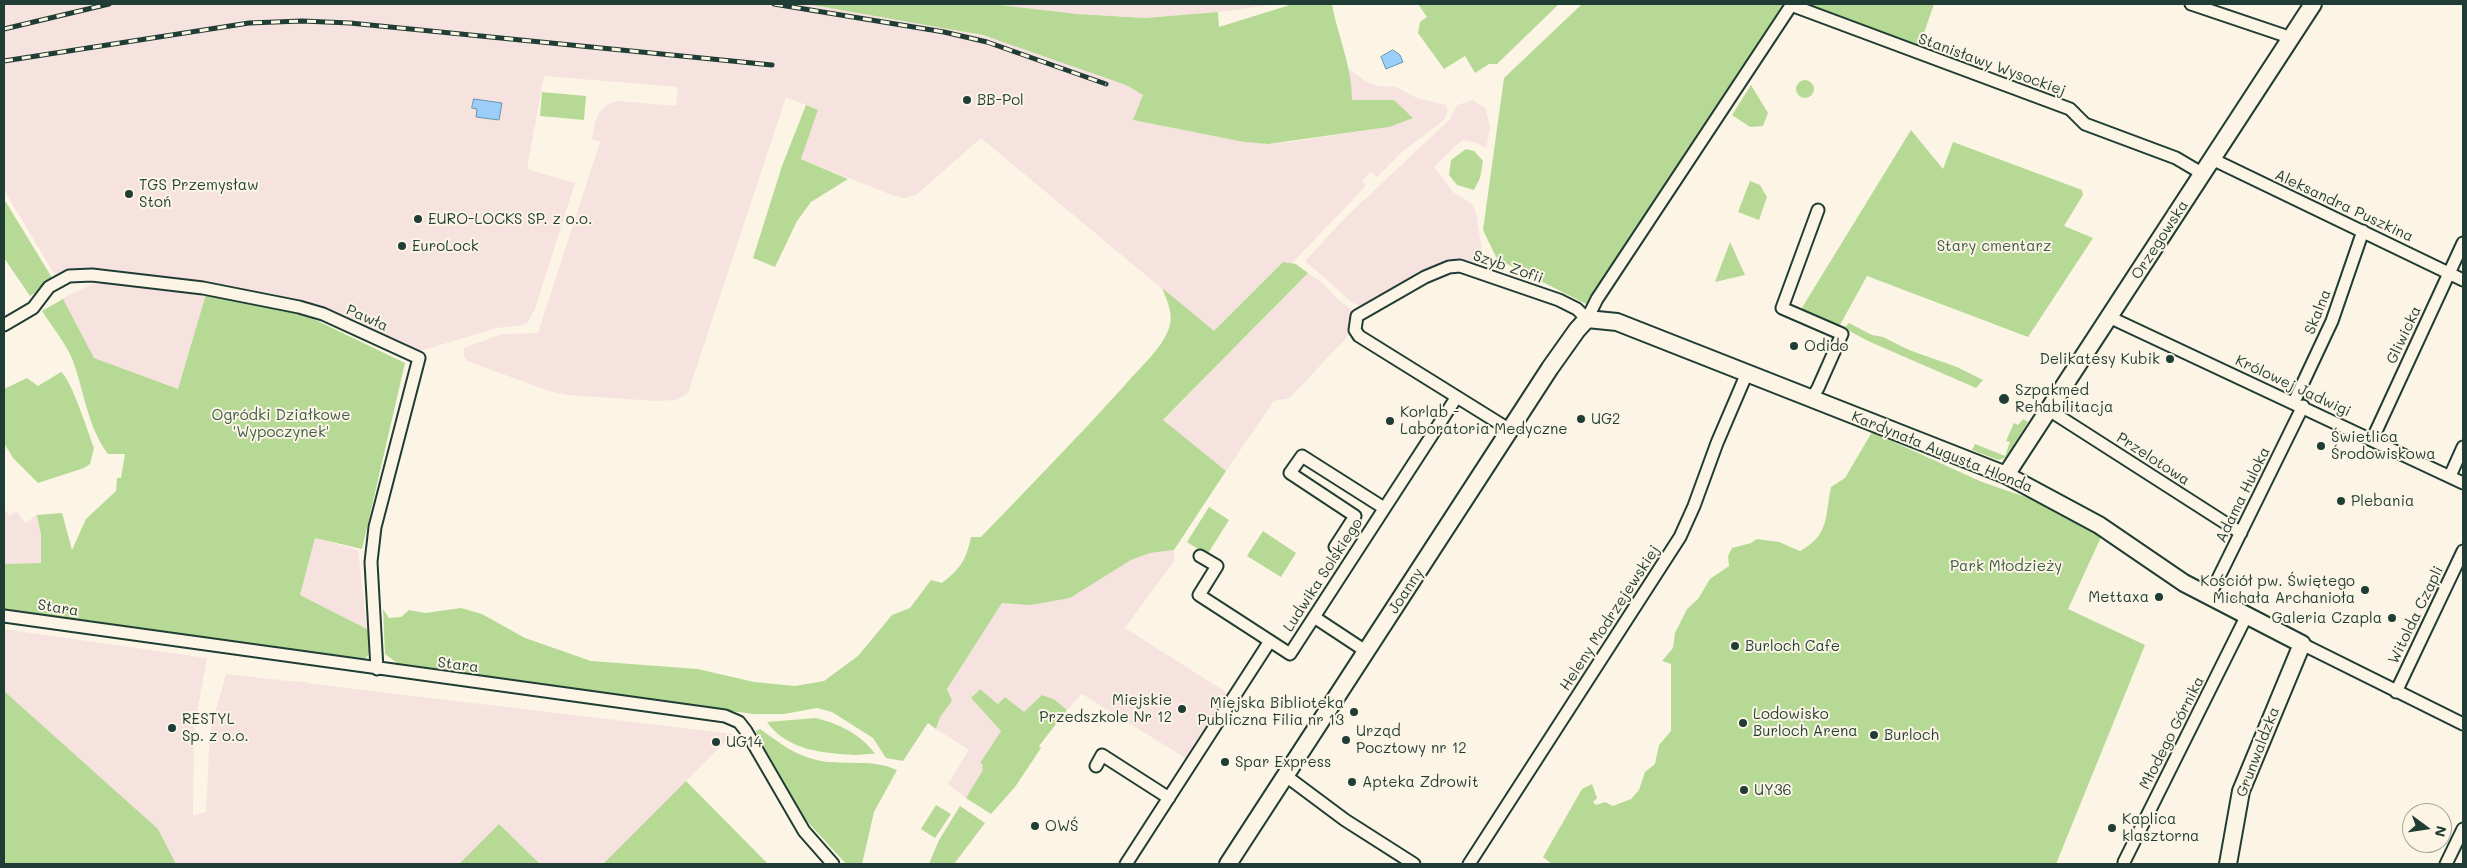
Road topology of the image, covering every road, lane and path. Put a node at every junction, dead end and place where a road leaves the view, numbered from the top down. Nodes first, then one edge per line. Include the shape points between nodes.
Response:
1 (1792, 4) edge
2 (2191, 4) edge
3 (2313, 4) edge
4 (2290, 40) junction
5 (2212, 159) junction
6 (2203, 174) junction
7 (1818, 210) dead end
8 (2363, 231) junction
9 (2463, 243) edge
10 (2449, 273) junction
11 (2463, 280) edge
12 (2110, 317) junction
13 (1587, 319) junction
14 (4, 325) edge
15 (1747, 374) junction
16 (1456, 398) junction
17 (1812, 398) junction
18 (2299, 404) junction
19 (2049, 410) junction
20 (1510, 430) junction
21 (2372, 440) junction
22 (2463, 447) edge
23 (2006, 475) junction
24 (2450, 476) junction
25 (2463, 483) edge
26 (1384, 508) junction
27 (2241, 533) junction
28 (1335, 547) dead end
29 (2463, 551) edge
30 (1200, 556) dead end
31 (2209, 597) junction
32 (4, 616) edge
33 (1314, 617) junction
34 (2246, 617) junction
35 (1270, 641) junction
36 (2302, 644) junction
37 (1367, 652) junction
38 (377, 669) junction
39 (2396, 692) junction
40 (2463, 724) edge
41 (1096, 766) dead end
42 (1286, 776) junction
43 (1169, 798) junction
44 (2463, 829) edge
45 (2124, 862) dead end
46 (833, 864) edge
47 (1126, 864) edge
48 (1228, 864) edge
49 (1414, 864) edge
50 (1469, 864) edge
51 (2228, 864) edge
52 (2446, 864) edge

1 - 6 street, Stanisławy Wysockiej via 2070,109 2085,124 2176,158
1 - 13 street via 1597,299
2 - 4 street
3 - 4 street, Orzegowska
4 - 5 street, Orzegowska
5 - 6 street, Orzegowska
5 - 8 street, Aleksandra Puszkina
6 - 12 street, Orzegowska
7 - 17 street via 1782,308 1842,334
8 - 10 street, Aleksandra Puszkina
8 - 18 street, Skalna
9 - 10 street, Gliwicka
10 - 11 street, Aleksandra Puszkina
10 - 21 street, Gliwicka
12 - 18 street, Królowej Jadwigi
12 - 19 street, Orzegowska
13 - 15 street, Kardynała Augusta Hlonda via 1617,322
13 - 16 street, Szyb Zofii via 1578,309 1560,300 1471,268 1455,266 1425,277 1359,312 1355,322 1359,336
13 - 20 street, Joanny via 1564,346
14 - 38 street, Pawła via 33,308 50,287 69,276 92,275 203,288 300,307 323,314 419,358 375,527 372,562
15 - 17 street, Kardynała Augusta Hlonda
15 - 50 street, Heleny Modrzejewskiej via 1680,537
16 - 20 street
16 - 26 street, Ludwika Solskiego
17 - 23 street, Kardynała Augusta Hlonda
18 - 21 street, Królowej Jadwigi
18 - 27 street, Adama Huloka
19 - 23 street, Orzegowska
19 - 27 street, Przelotowa
20 - 37 street, Joanny
21 - 24 street, Królowej Jadwigi
22 - 24 street
23 - 31 street, Kardynała Augusta Hlonda via 2092,521
24 - 25 street, Królowej Jadwigi
26 - 28 street via 1302,456 1290,473 1355,516
26 - 33 street, Ludwika Solskiego
27 - 31 street, Adama Huloka
29 - 39 street, Witolda Czapli
30 - 35 street via 1217,566 1199,595
31 - 34 street, Kardynała Augusta Hlonda
32 - 38 street, Stara
33 - 35 street, Ludwika Solskiego via 1290,654
33 - 37 street
34 - 36 street, Kardynała Augusta Hlonda
34 - 45 street, Młodego Górnika
35 - 43 street, Ludwika Solskiego
36 - 39 street, Kardynała Augusta Hlonda
36 - 51 street, Grunwaldzka via 2241,791
37 - 42 street, Joanny
38 - 46 street, Stara via 725,716 739,722 804,831
39 - 40 street, Kardynała Augusta Hlonda
41 - 43 street via 1102,755
42 - 48 street, Joanny
42 - 49 street via 1345,820
43 - 47 street, Ludwika Solskiego
44 - 52 street

